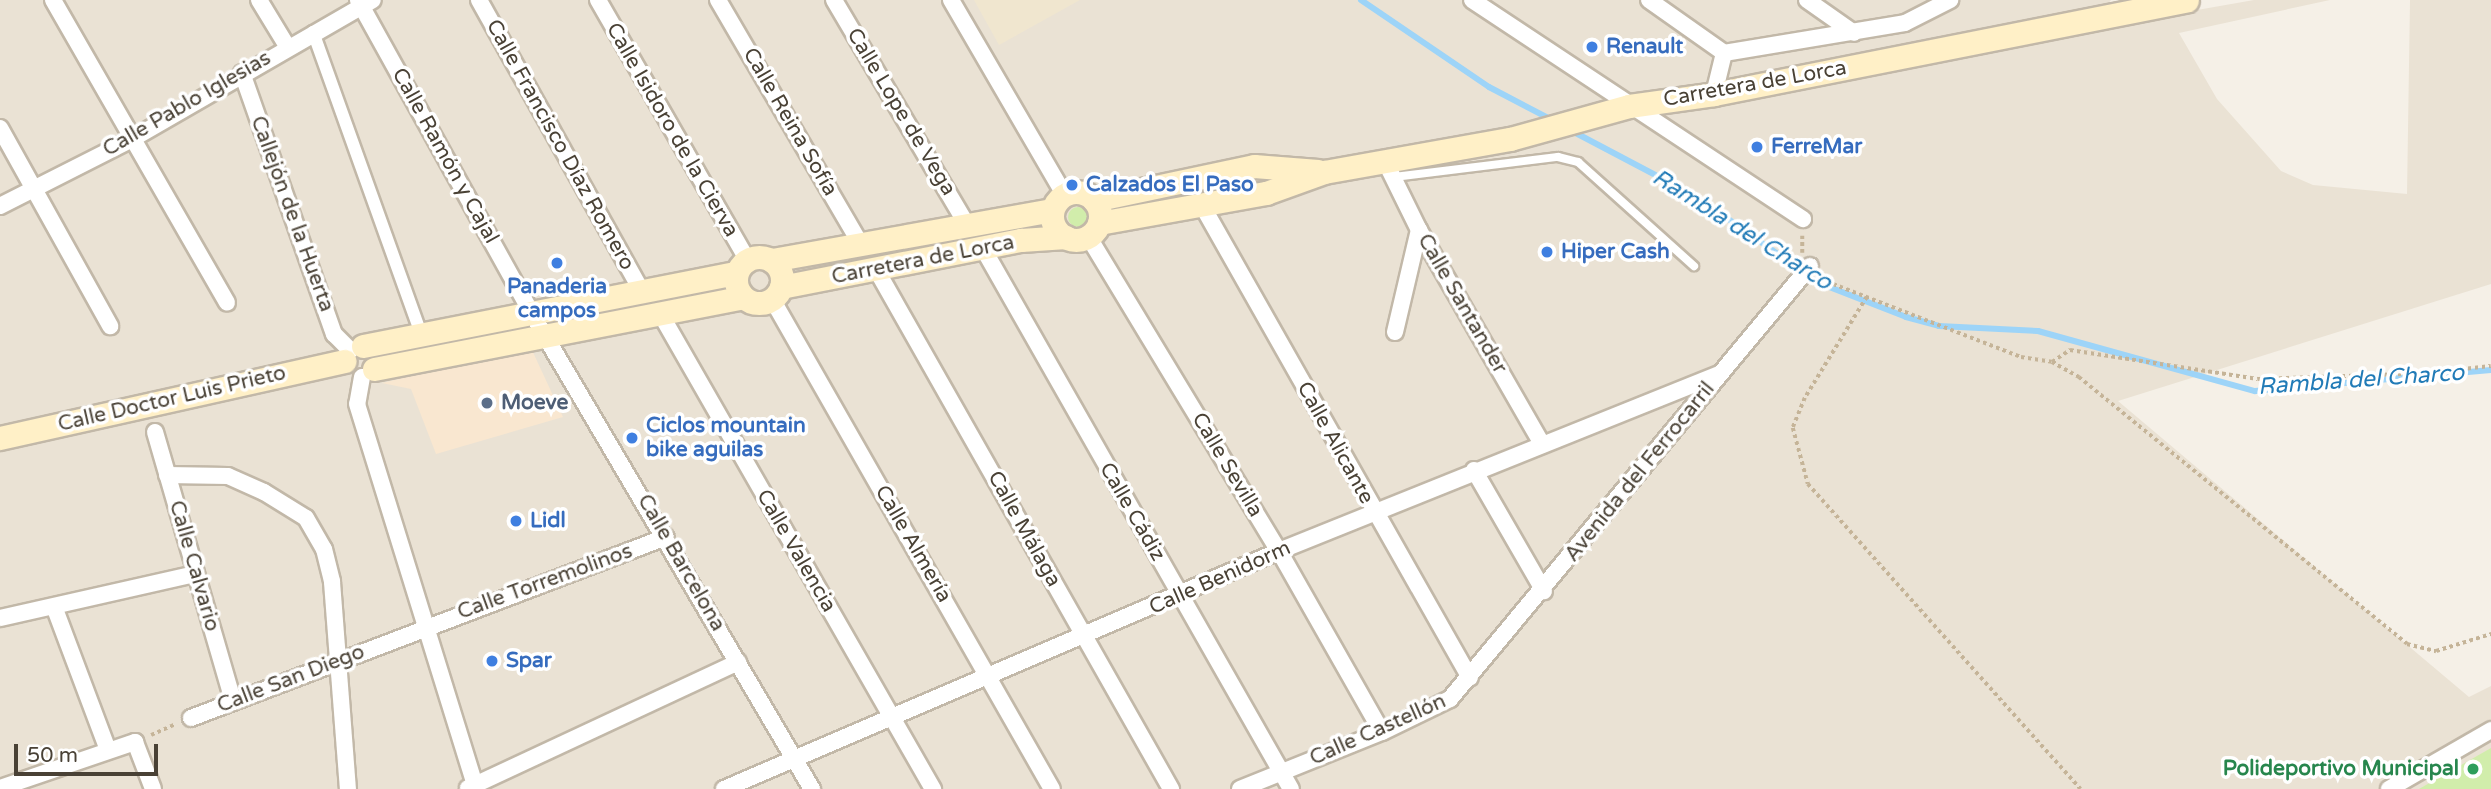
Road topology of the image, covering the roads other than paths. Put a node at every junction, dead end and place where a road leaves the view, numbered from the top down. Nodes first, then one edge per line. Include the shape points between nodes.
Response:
1 (53, 0) edge
2 (260, 0) edge
3 (479, 0) edge
4 (598, 0) edge
5 (718, 0) edge
6 (834, 0) edge
7 (951, 0) edge
8 (1472, 0) edge
9 (1648, 0) edge
10 (1807, 0) edge
11 (1950, 0) edge
12 (2187, 0) edge
13 (364, 2) edge
14 (313, 32) junction
15 (1854, 33) junction
16 (287, 46) junction
17 (1724, 53) junction
18 (242, 73) junction
19 (1714, 94) junction
20 (1622, 108) junction
21 (0, 128) edge
22 (132, 139) junction
23 (1390, 169) junction
24 (1324, 172) junction
25 (35, 189) junction
26 (1094, 200) junction
27 (1058, 202) junction
28 (0, 206) edge
29 (1203, 207) junction
30 (1803, 219) road end
31 (967, 225) junction
32 (1419, 230) junction
33 (1084, 232) junction
34 (861, 245) junction
35 (984, 250) junction
36 (772, 260) junction
37 (742, 266) junction
38 (1694, 266) dead end
39 (1810, 266) road end
40 (876, 269) junction
41 (641, 290) junction
42 (776, 293) junction
43 (743, 297) junction
44 (227, 302) dead end
45 (531, 312) junction
46 (660, 313) junction
47 (110, 326) dead end
48 (1395, 332) dead end
49 (421, 334) junction
50 (549, 337) junction
51 (359, 360) junction
52 (1719, 374) junction
53 (155, 432) dead end
54 (0, 438) edge
55 (1542, 444) junction
56 (1474, 470) junction
57 (167, 475) junction
58 (1374, 513) junction
59 (666, 537) junction
60 (1279, 551) junction
61 (196, 574) junction
62 (1545, 590) junction
63 (1180, 596) junction
64 (55, 609) junction
65 (0, 618) edge
66 (424, 627) junction
67 (1084, 636) junction
68 (337, 661) junction
69 (738, 662) junction
70 (987, 674) junction
71 (1470, 678) junction
72 (233, 701) junction
73 (892, 717) junction
74 (191, 718) road end
75 (2491, 730) edge
76 (1382, 732) junction
77 (108, 750) junction
78 (795, 760) junction
79 (1281, 773) junction
80 (0, 788) edge
81 (472, 788) edge
82 (153, 789) edge
83 (348, 789) edge
84 (724, 789) edge
85 (812, 789) edge
86 (933, 789) edge
87 (1052, 789) edge
88 (1171, 789) edge
89 (1240, 789) edge
90 (1291, 789) edge
91 (2389, 789) edge

1 - 22 street
2 - 16 street
3 - 41 street, Calle Francisco Díaz Romero
4 - 37 street, Calle Isidoro de la Cierva
5 - 34 street, Calle Reina Sofía
6 - 31 street, Calle Lope de Vega
7 - 27 street
8 - 20 street
9 - 17 street
10 - 15 street
11 - 15 street via 1905,23
12 - 19 main road, Carretera de Lorca
13 - 14 street, Calle Pablo Iglesias
13 - 45 street, Calle Ramón y Cajal
14 - 16 street, Calle Pablo Iglesias
14 - 49 street
15 - 17 street
16 - 18 street, Calle Pablo Iglesias
17 - 19 street
18 - 22 street, Calle Pablo Iglesias
18 - 51 street, Callejón de la Huerta via 334,334
19 - 20 main road, Carretera de Lorca
20 - 23 main road, Carretera de Lorca
20 - 30 street
21 - 25 street
22 - 25 street, Calle Pablo Iglesias
22 - 44 street
23 - 24 main road, Carretera de Lorca
23 - 32 street, Calle Santander
23 - 38 lane via 1558,157 1578,162
24 - 26 main road, Carretera de Lorca via 1254,166
24 - 29 main road, Carretera de Lorca via 1266,193
25 - 28 street, Calle Pablo Iglesias
25 - 47 street
26 - 27 main road via 1083,192
26 - 33 main road
27 - 31 main road, Carretera de Lorca
27 - 33 main road via 1056,229
29 - 33 main road, Carretera de Lorca
29 - 58 street, Calle Alicante
31 - 34 main road, Carretera de Lorca
32 - 48 street
32 - 55 street, Calle Santander
33 - 35 main road, Carretera de Lorca
33 - 60 street, Calle Sevilla
34 - 36 main road, Carretera de Lorca
35 - 40 main road, Carretera de Lorca
35 - 63 street, Calle Cádiz
36 - 37 main road, Carretera de Lorca via 759,256
36 - 42 main road via 782,274
37 - 41 main road, Carretera de Lorca
37 - 43 main road via 737,288
39 - 52 street, Avenida del Ferrocarril
40 - 42 main road, Carretera de Lorca
40 - 67 street, Calle Málaga
41 - 45 main road, Carretera de Lorca
42 - 43 main road, Carretera de Lorca via 760,303
42 - 70 street, Calle Almería
43 - 46 main road, Carretera de Lorca
45 - 49 main road, Carretera de Lorca
45 - 50 street
46 - 50 main road, Carretera de Lorca
46 - 73 street, Calle Valencia
49 - 51 main road, Carretera de Lorca
50 - 51 main road, Carretera de Lorca
50 - 59 street, Calle Barcelona
51 - 54 main road, Calle Doctor Luis Prieto
51 - 66 street via 357,404
52 - 55 street, Calle Benidorm
52 - 62 street, Avenida del Ferrocarril
53 - 57 street, Calle Calvario
55 - 56 street, Calle Benidorm
56 - 58 street, Calle Benidorm
56 - 62 street
57 - 61 street, Calle Calvario
57 - 68 street via 228,476 306,518 324,549 330,571
58 - 60 street, Calle Benidorm
58 - 71 street, Calle Alicante
59 - 66 street, Calle Torremolinos
59 - 69 street, Calle Barcelona
60 - 63 street, Calle Benidorm
60 - 76 street, Calle Sevilla
61 - 64 street
61 - 72 street, Calle Calvario
62 - 71 street, Avenida del Ferrocarril
63 - 67 street, Calle Benidorm
63 - 79 street, Calle Cádiz
64 - 65 street
64 - 77 street
66 - 68 street, Calle San Diego
66 - 81 street
67 - 70 street, Calle Benidorm
67 - 88 street, Calle Málaga
68 - 72 street, Calle San Diego
68 - 83 street
69 - 78 street, Calle Barcelona
69 - 81 street
70 - 73 street, Calle Benidorm
70 - 87 street, Calle Almería
71 - 76 street, Calle Castellón via 1450,699
72 - 74 street, Calle San Diego
73 - 78 street, Calle Benidorm
73 - 86 street, Calle Valencia
75 - 91 street
76 - 79 street, Calle Castellón
77 - 80 street
77 - 82 street via 135,742
78 - 84 street, Calle Benidorm
78 - 85 street, Calle Barcelona
79 - 89 street, Calle Castellón
79 - 90 street, Calle Cádiz

